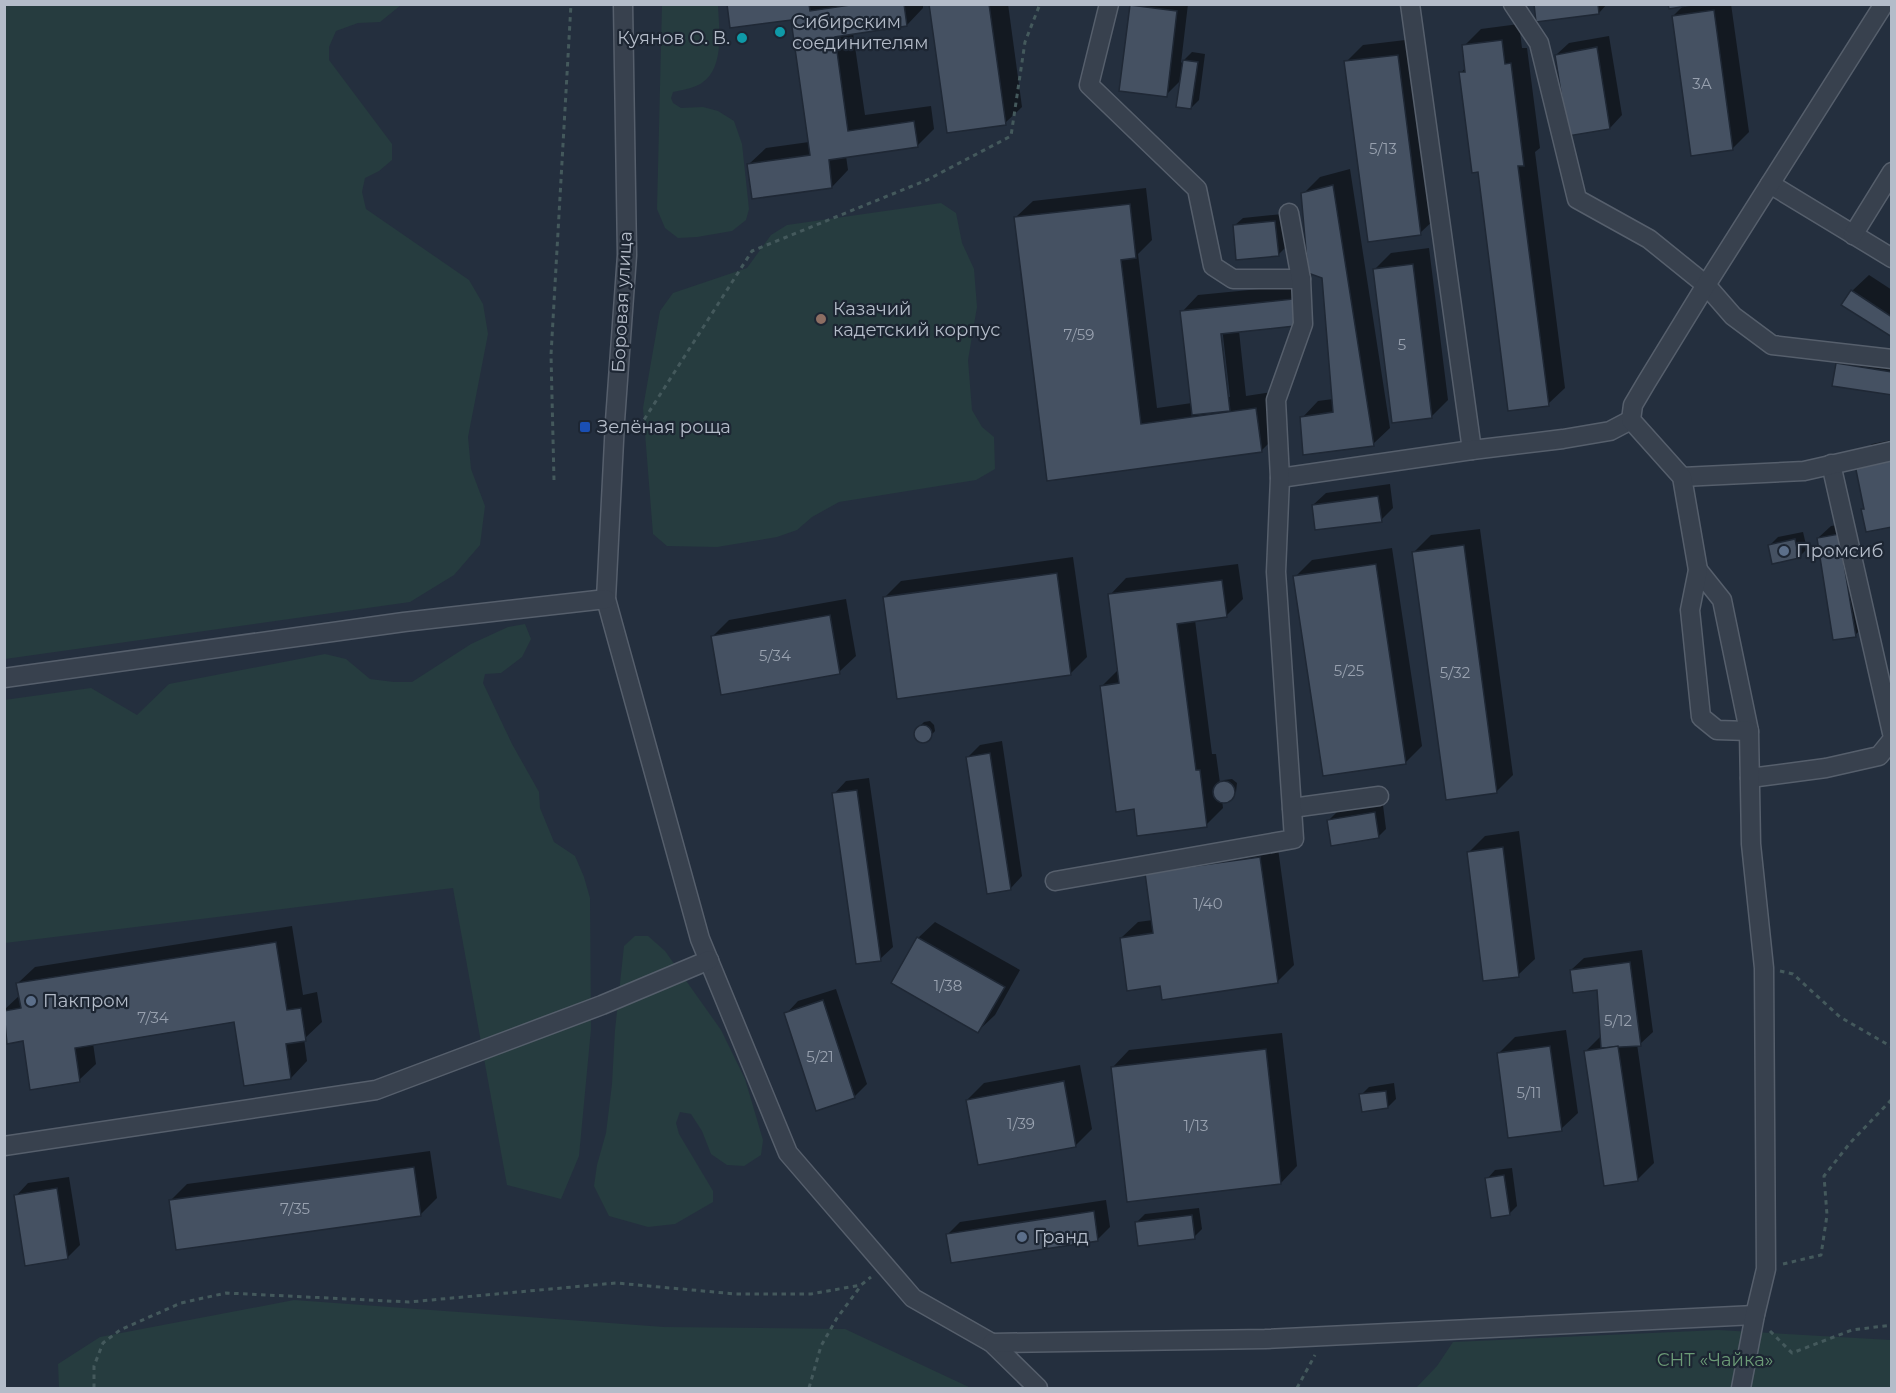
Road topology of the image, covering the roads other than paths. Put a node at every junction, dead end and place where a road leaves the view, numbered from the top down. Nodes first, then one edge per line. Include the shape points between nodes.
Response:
1 (623, 4) edge
2 (1109, 4) edge
3 (1410, 4) edge
4 (1513, 4) edge
5 (1884, 4) edge
6 (1892, 172) edge
7 (1770, 184) junction
8 (1289, 213) dead end
9 (1853, 235) junction
10 (1892, 258) edge
11 (1301, 279) junction
12 (1706, 285) junction
13 (1892, 359) edge
14 (1631, 420) junction
15 (1472, 450) junction
16 (1892, 451) edge
17 (1831, 464) junction
18 (1682, 477) junction
19 (1280, 478) junction
20 (1698, 570) junction
21 (606, 599) junction
22 (4, 678) edge
23 (1749, 731) junction
24 (1892, 733) edge
25 (1892, 740) edge
26 (1750, 778) junction
27 (1380, 796) dead end
28 (1292, 808) junction
29 (1055, 881) dead end
30 (709, 960) junction
31 (4, 1146) edge
32 (1755, 1316) junction
33 (992, 1343) junction
34 (1038, 1389) edge
35 (1741, 1389) edge

1 - 21 street, Боровая улица via 627,255
2 - 11 street via 1089,85 1197,189 1213,266 1233,279
3 - 15 street
4 - 12 street via 1539,43 1577,199 1649,239
5 - 7 street
6 - 9 street
7 - 9 street
7 - 12 street
8 - 11 street
9 - 10 street
11 - 19 street via 1303,324 1276,400
12 - 13 street via 1733,316 1772,345
12 - 14 street via 1633,405
14 - 15 street via 1610,431
14 - 18 street
15 - 19 street
16 - 17 street
17 - 18 street via 1804,471
17 - 24 street
18 - 20 street
19 - 28 street via 1276,572
20 - 23 street via 1722,600
20 - 23 street via 1690,610 1701,717 1717,730
21 - 22 street via 404,622
21 - 30 street, Боровая улица
23 - 26 street
25 - 26 street via 1880,756
26 - 32 street via 1751,844 1764,968 1766,1269
27 - 28 street
28 - 29 street via 1294,839
30 - 31 street via 602,1005 376,1090
30 - 33 street, Боровая улица via 788,1153 913,1298
32 - 33 street via 1264,1339
32 - 35 street
33 - 34 street, Боровая улица

